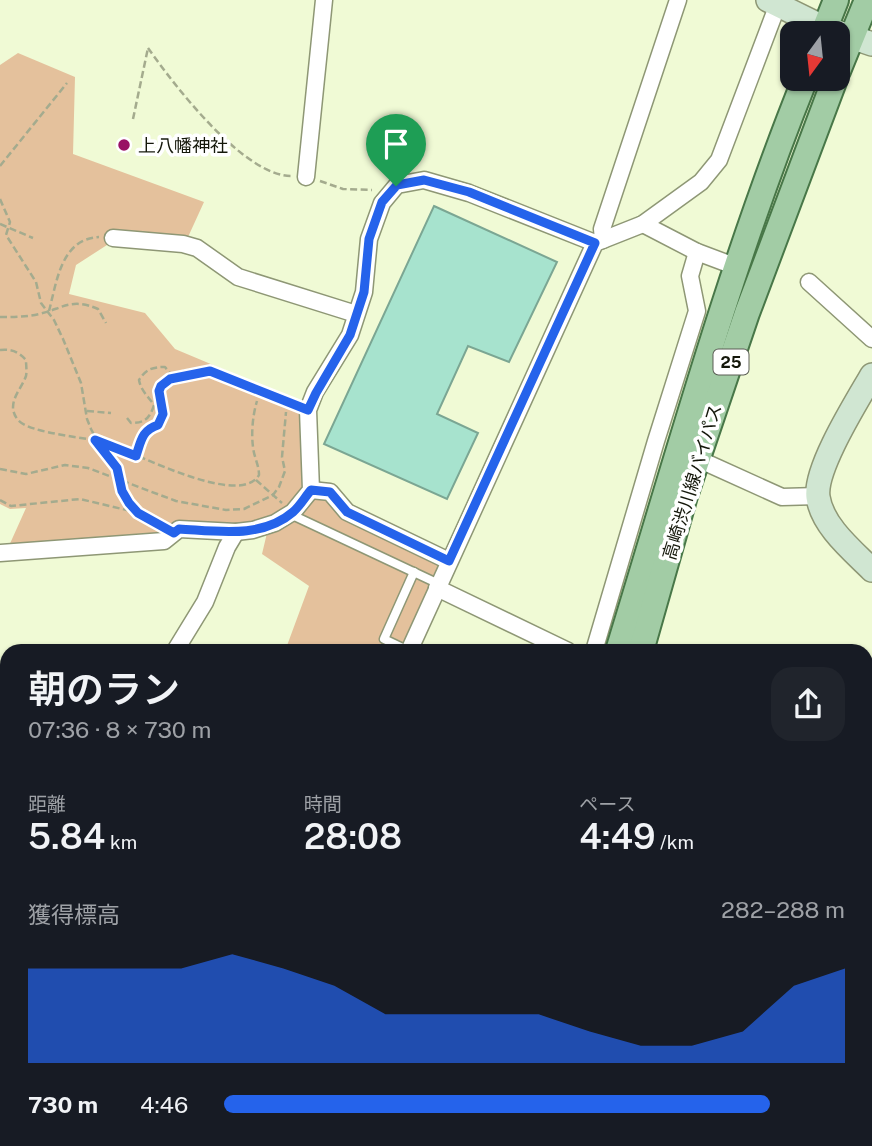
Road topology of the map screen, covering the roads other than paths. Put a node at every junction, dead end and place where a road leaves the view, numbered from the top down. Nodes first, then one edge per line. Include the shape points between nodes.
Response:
1 (324, 0) edge
2 (678, 0) edge
3 (836, 0) edge
4 (867, 0) edge
5 (773, 2) edge
6 (806, 21) edge
7 (828, 21) edge
8 (862, 40) edge
9 (850, 56) edge
10 (800, 91) edge
11 (830, 91) edge
12 (306, 177) road end
13 (643, 225) junction
14 (113, 239) road end
15 (599, 242) junction
16 (697, 252) junction
17 (737, 267) junction
18 (809, 282) dead end
19 (356, 314) junction
20 (872, 339) edge
21 (185, 375) road end
22 (872, 375) edge
23 (308, 410) junction
24 (698, 459) junction
25 (311, 490) junction
26 (818, 496) junction
27 (291, 513) junction
28 (236, 532) junction
29 (0, 553) edge
30 (449, 561) junction
31 (872, 570) edge
32 (414, 572) junction
33 (438, 586) junction
34 (179, 644) edge
35 (394, 644) edge
36 (412, 644) edge
37 (554, 644) edge
38 (596, 644) edge
39 (620, 644) edge
40 (643, 644) edge

1 - 12 street
2 - 15 street
3 - 7 main road
4 - 8 main road
5 - 6 street
5 - 13 street via 719,160 701,182
8 - 9 main road
10 - 17 main road, 高崎渋川線バイパス / 25
11 - 24 main road, 高崎渋川線バイパス / 25
13 - 15 street
13 - 16 street
14 - 19 street via 197,248 238,277
15 - 19 street via 469,192 424,180 396,186 382,202 369,239 364,292
15 - 30 street
16 - 17 street
16 - 38 street via 690,276 697,311
17 - 39 main road, 高崎渋川線バイパス / 25
18 - 20 street
19 - 23 street via 350,335
21 - 23 lane via 210,371
22 - 26 street via 825,462
23 - 25 street
24 - 26 street via 782,497
24 - 40 main road, 高崎渋川線バイパス / 25
25 - 27 street
25 - 30 street via 330,492 347,512
26 - 31 street via 827,519
27 - 28 street via 275,523
27 - 32 lane
28 - 29 street via 179,529 164,541
28 - 34 street via 205,602
30 - 33 street
32 - 33 lane
32 - 35 lane via 383,639
33 - 36 street
33 - 37 street

